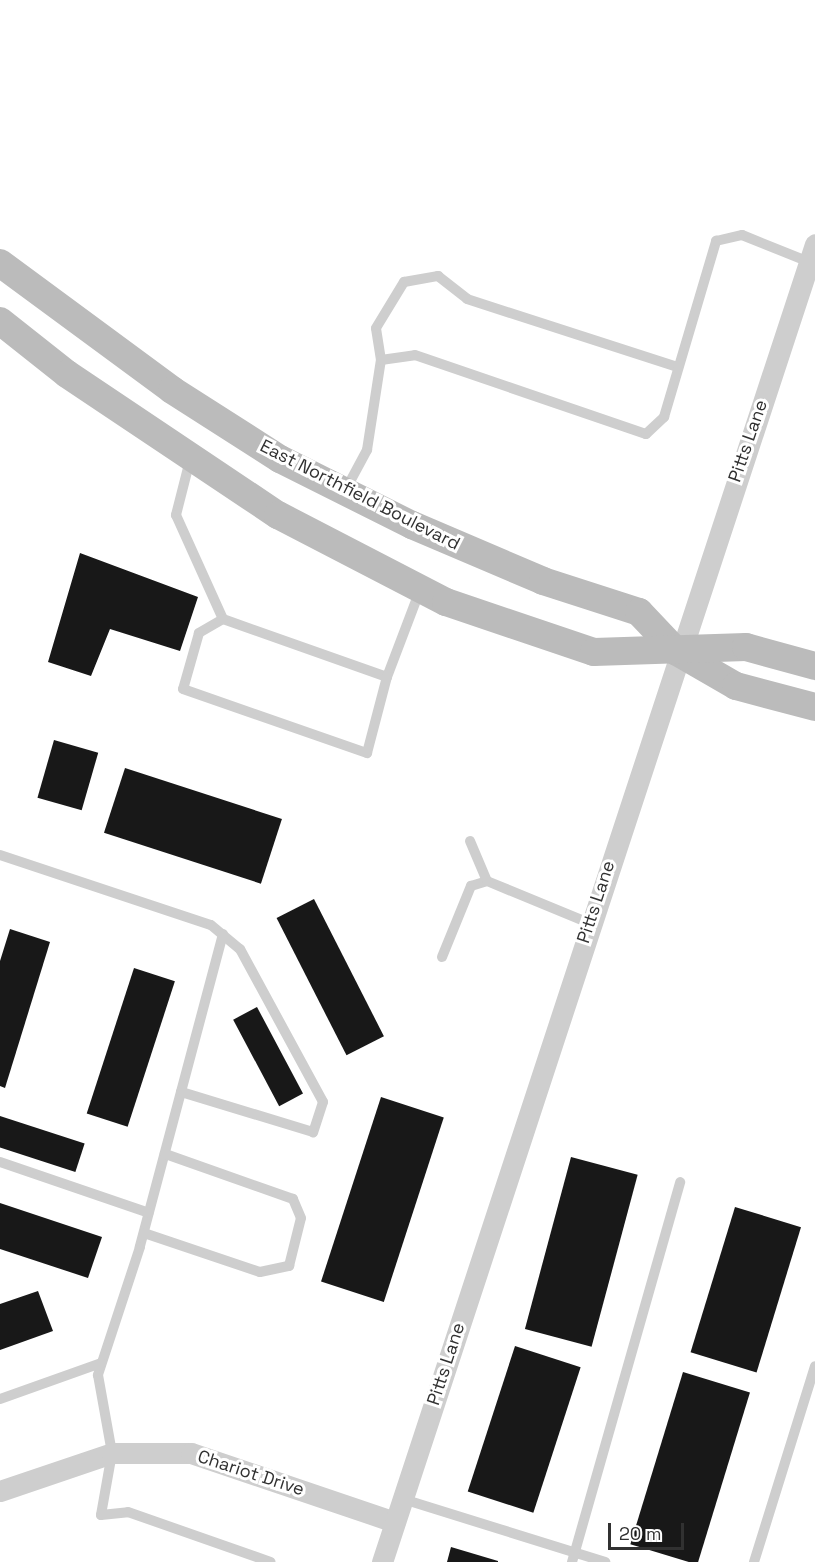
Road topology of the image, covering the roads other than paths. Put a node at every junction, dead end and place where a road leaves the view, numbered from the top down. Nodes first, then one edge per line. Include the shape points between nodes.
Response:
1 (812, 253) edge
2 (0, 263) edge
3 (23, 282) junction
4 (0, 315) edge
5 (0, 321) edge
6 (381, 360) junction
7 (678, 367) junction
8 (190, 457) junction
9 (345, 491) junction
10 (420, 588) junction
11 (223, 619) junction
12 (677, 652) junction
13 (815, 666) edge
14 (387, 676) junction
15 (815, 707) edge
16 (470, 841) dead end
17 (0, 855) edge
18 (487, 881) junction
19 (589, 923) junction
20 (223, 934) junction
21 (442, 957) dead end
22 (181, 1092) junction
23 (165, 1154) junction
24 (0, 1162) edge
25 (680, 1182) dead end
26 (149, 1213) junction
27 (144, 1233) junction
28 (101, 1363) junction
29 (815, 1366) edge
30 (0, 1399) edge
31 (112, 1453) junction
32 (0, 1491) edge
33 (403, 1498) junction
34 (395, 1522) junction
35 (573, 1558) edge
36 (271, 1562) edge
37 (382, 1562) edge
38 (605, 1562) edge
39 (754, 1562) edge

1 - 7 lane via 742,235 716,241
1 - 12 street, Pitts Lane
2 - 3 main road, East Northfield Boulevard
3 - 4 main road
3 - 9 main road, East Northfield Boulevard via 172,390 280,459
5 - 8 main road, East Northfield Boulevard via 67,374
6 - 7 lane via 415,355 645,434 664,417
6 - 7 lane via 376,328 404,282 438,276 467,299
6 - 9 lane via 367,450
8 - 10 main road, East Northfield Boulevard via 278,515
8 - 11 lane via 176,515
9 - 12 main road, East Northfield Boulevard via 543,581 639,612
10 - 12 main road, East Northfield Boulevard via 594,652
10 - 14 lane
11 - 14 lane
11 - 14 lane via 199,633 183,689 368,753
12 - 13 main road, East Northfield Boulevard via 746,647
12 - 15 main road, East Northfield Boulevard via 736,686
12 - 19 street, Pitts Lane
16 - 18 lane
17 - 20 lane via 211,925
18 - 19 lane
18 - 21 lane via 471,886
19 - 33 street, Pitts Lane
20 - 22 lane
20 - 22 lane via 240,949 323,1102 313,1132
22 - 23 lane
23 - 26 lane
23 - 27 lane via 293,1199 301,1218 289,1266 260,1272
24 - 26 lane
25 - 35 lane
26 - 27 lane
27 - 28 lane
28 - 30 lane
28 - 31 lane via 98,1375
29 - 39 lane
31 - 32 street, Chariot Drive
31 - 34 street, Chariot Drive via 190,1453
31 - 36 lane via 101,1515 128,1512
33 - 34 street, Pitts Lane
33 - 35 lane
34 - 37 street, Pitts Lane
35 - 38 lane

